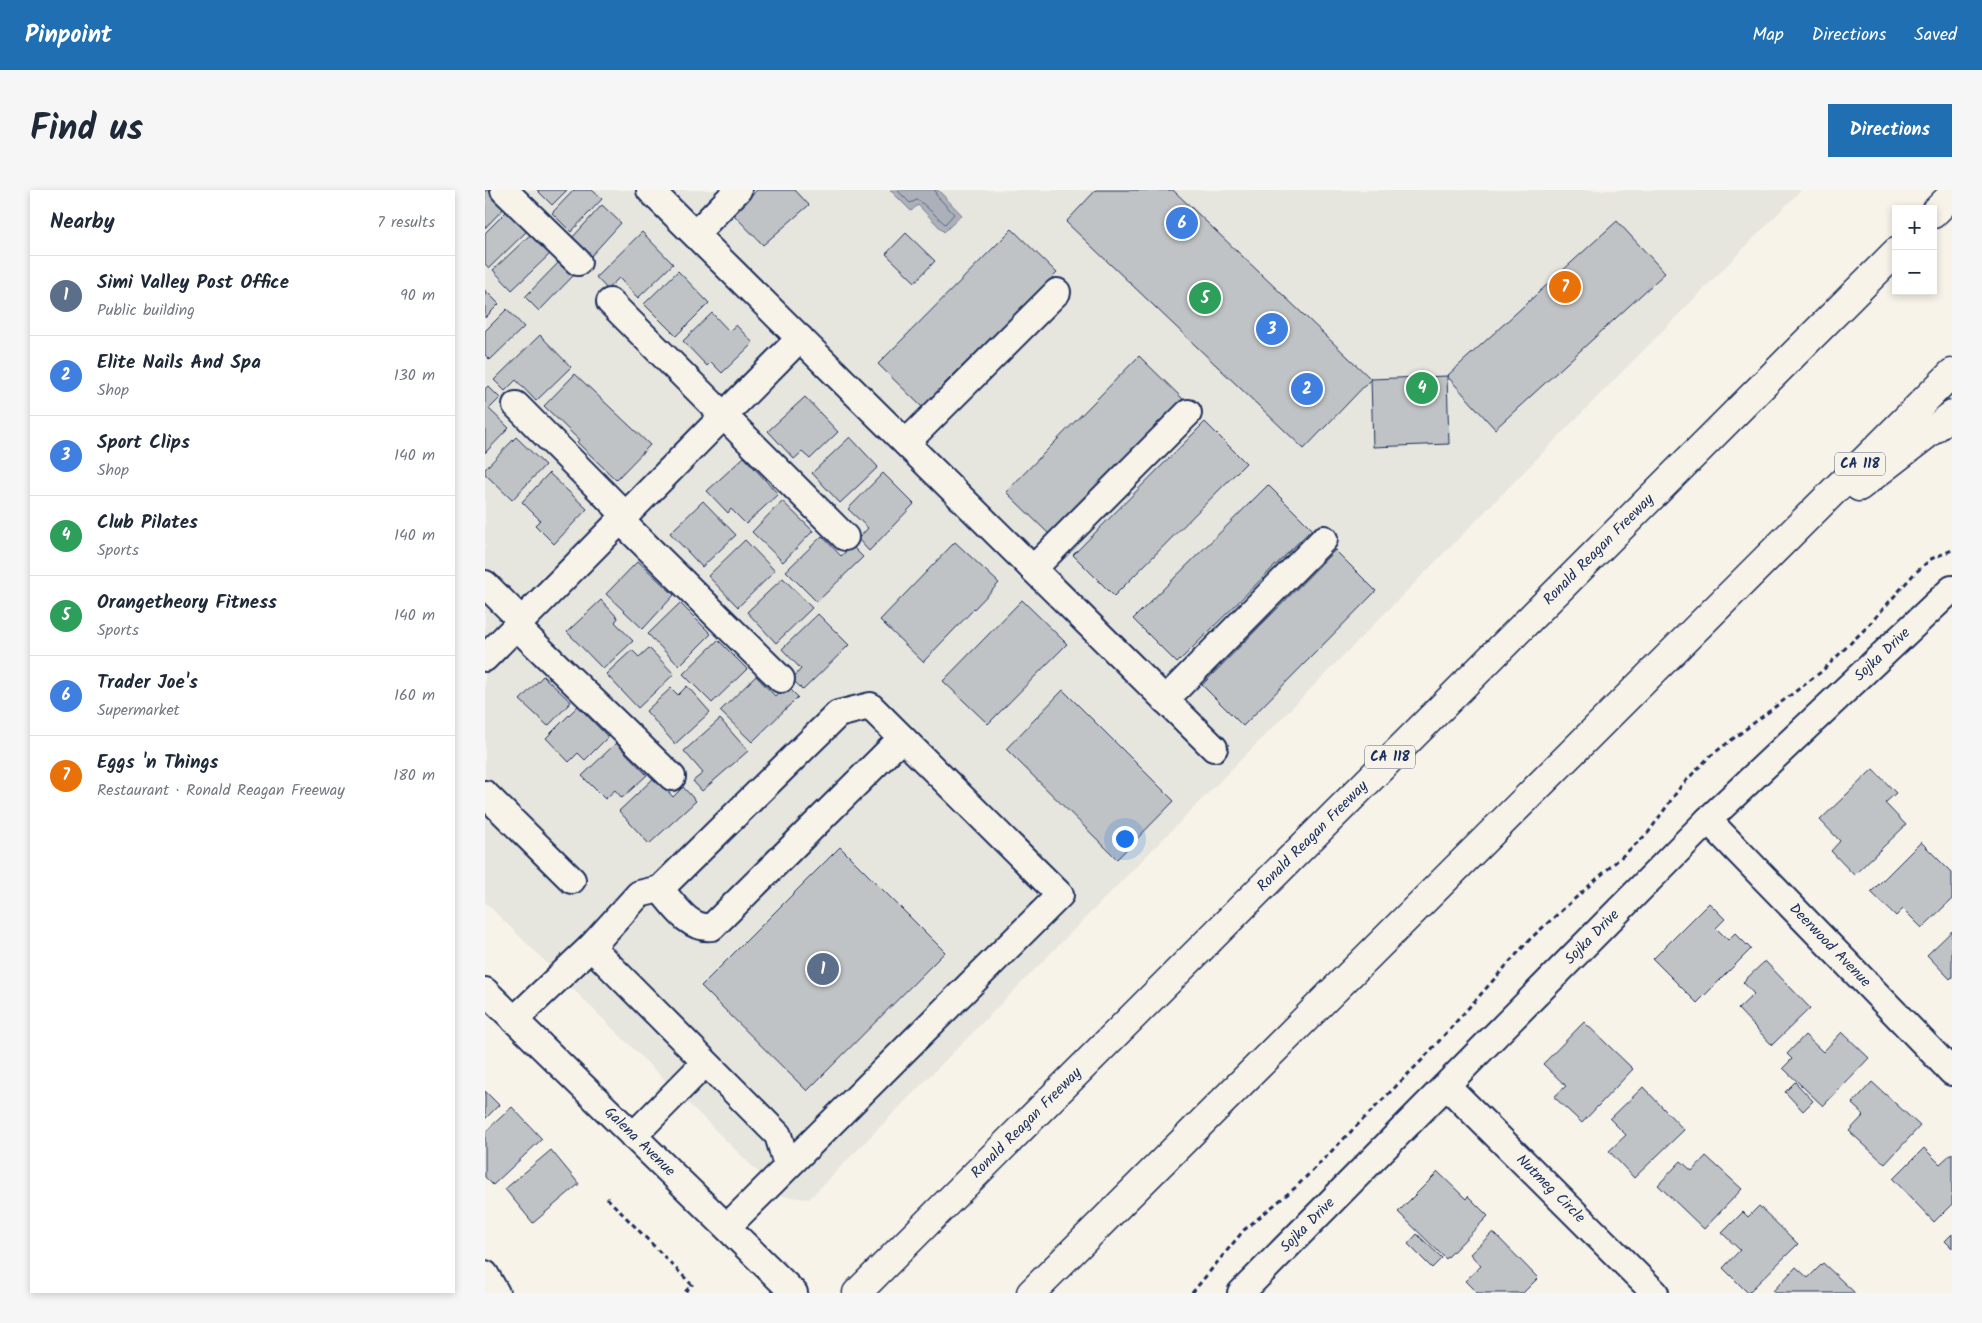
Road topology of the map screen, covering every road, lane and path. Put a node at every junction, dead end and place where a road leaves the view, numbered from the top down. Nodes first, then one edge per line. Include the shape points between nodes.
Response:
1 (504, 190) edge
2 (651, 190) edge
3 (738, 190) edge
4 (1932, 190) edge
5 (1952, 195) edge
6 (1920, 205) edge
7 (1937, 210) edge
8 (695, 234) junction
9 (1892, 241) edge
10 (1892, 256) edge
11 (578, 262) dead end
12 (1057, 292) dead end
13 (610, 302) dead end
14 (1841, 307) junction
15 (800, 338) junction
16 (1952, 373) edge
17 (516, 405) dead end
18 (1188, 413) dead end
19 (1952, 415) edge
20 (723, 417) junction
21 (906, 443) junction
22 (623, 518) junction
23 (845, 537) dead end
24 (1324, 539) dead end
25 (1952, 550) edge
26 (1768, 556) junction
27 (1033, 569) junction
28 (485, 584) edge
29 (1952, 589) edge
30 (519, 623) junction
31 (485, 658) edge
32 (781, 679) dead end
33 (1165, 700) junction
34 (902, 738) junction
35 (1214, 748) dead end
36 (672, 776) dead end
37 (485, 794) edge
38 (1708, 820) junction
39 (573, 880) dead end
40 (660, 889) junction
41 (591, 947) junction
42 (485, 991) edge
43 (514, 1020) junction
44 (705, 1063) junction
45 (1952, 1072) edge
46 (1447, 1086) junction
47 (633, 1136) junction
48 (787, 1165) junction
49 (607, 1198) dead end
50 (727, 1227) junction
51 (485, 1274) edge
52 (495, 1293) edge
53 (684, 1293) edge
54 (794, 1293) edge
55 (857, 1293) edge
56 (1031, 1293) edge
57 (1192, 1293) edge
58 (1241, 1293) edge
59 (1655, 1293) edge

1 - 11 street
2 - 8 street
3 - 8 street
4 - 6 highway
5 - 7 highway
8 - 15 street
9 - 14 highway
10 - 14 highway, Ronald Reagan Freeway / CA 118
12 - 21 street
13 - 20 street
14 - 55 highway, Ronald Reagan Freeway / CA 118
15 - 20 street
15 - 21 street
16 - 26 highway, CA 118
17 - 22 street
18 - 27 street
19 - 26 highway
20 - 22 street
20 - 23 street
21 - 27 street
22 - 30 street
22 - 32 street
24 - 33 street
25 - 57 path via 1931,559 1914,574 1821,672 1709,757 1681,786 1648,832 1531,938 1415,1067 1296,1187 1244,1230
26 - 56 highway, CA 118
27 - 33 street
28 - 30 street
29 - 38 street, Sojka Drive
30 - 31 street
30 - 36 street
33 - 35 street
34 - 40 street via 870,706 838,714
34 - 40 street via 712,927 694,926
34 - 48 street via 1060,895
37 - 39 street
38 - 45 street, Deerwood Avenue
38 - 46 street, Sojka Drive
40 - 41 street via 639,894
41 - 43 street
41 - 44 street
42 - 43 street, Galena Avenue
43 - 47 street, Galena Avenue
44 - 47 street
44 - 48 street via 778,1136
46 - 58 street, Sojka Drive
46 - 59 street, Nutmeg Circle
47 - 50 street, Galena Avenue
48 - 50 street
49 - 53 path via 692,1285
50 - 54 street, Galena Avenue
51 - 52 street

